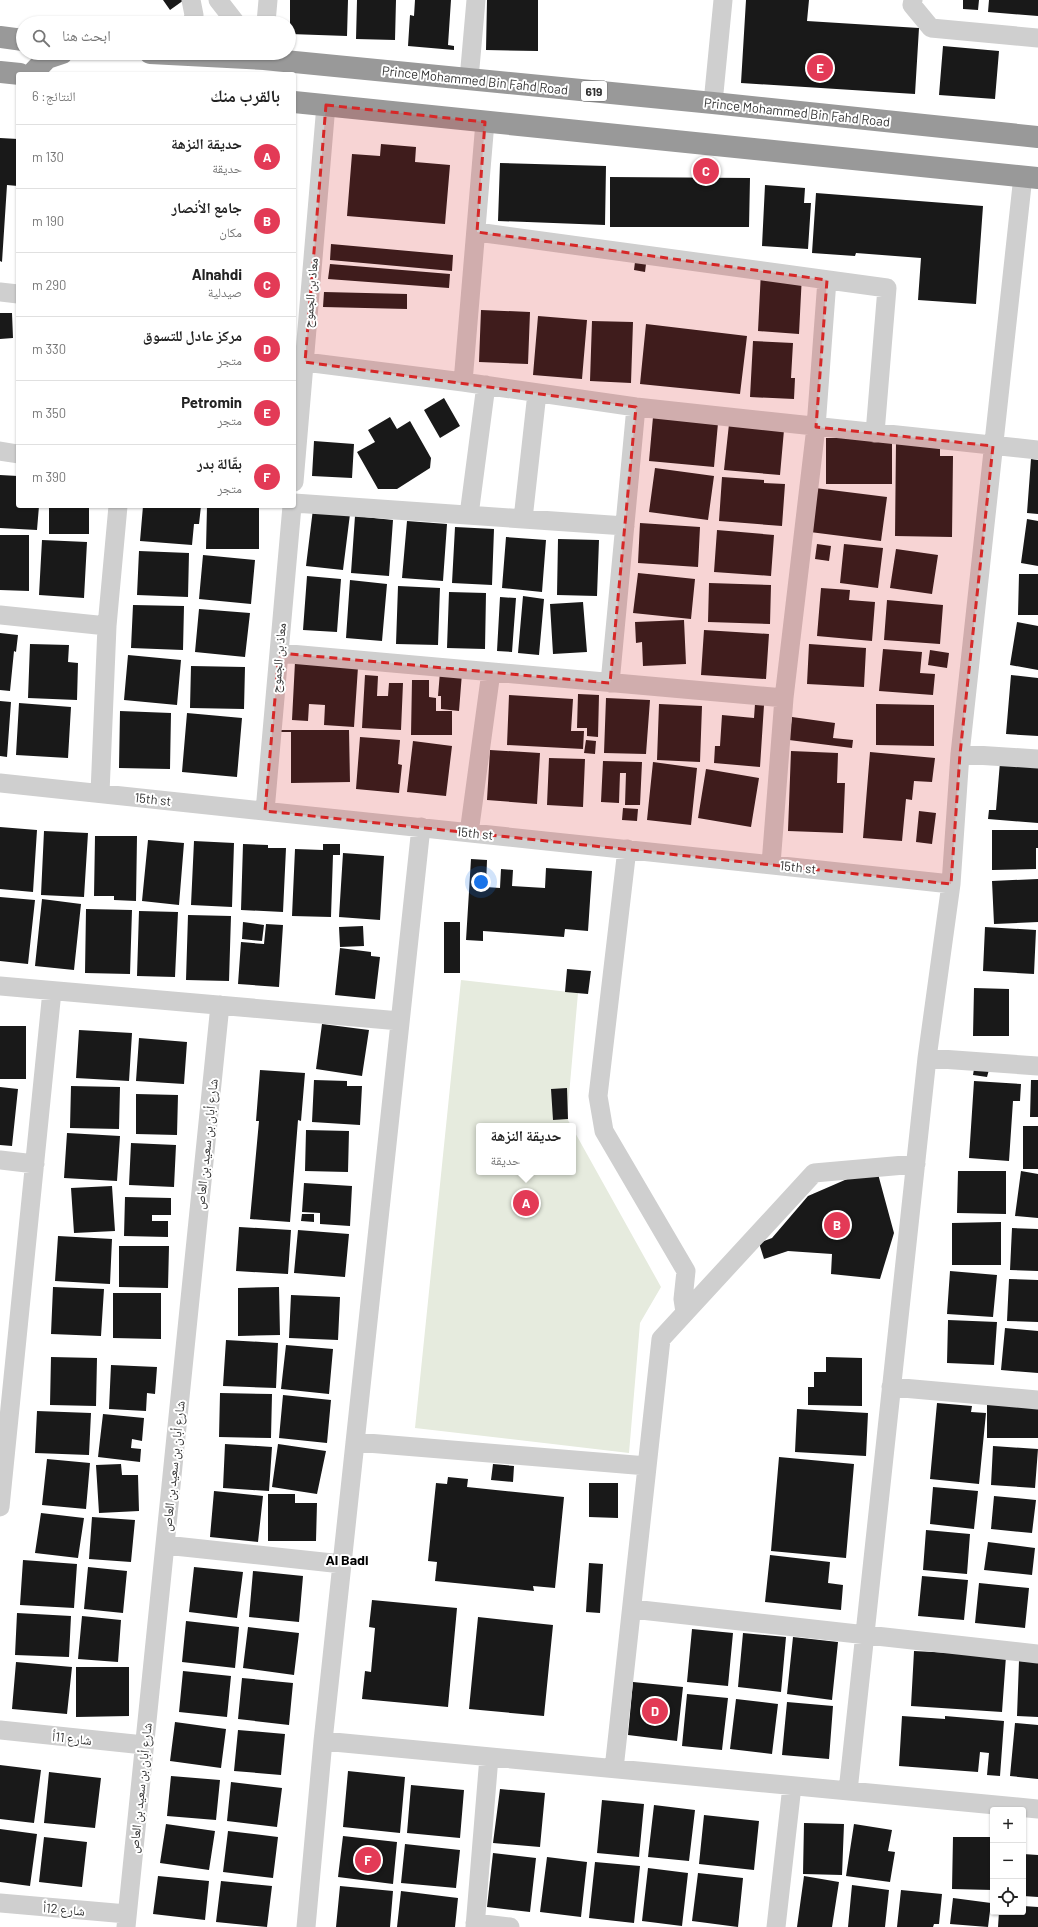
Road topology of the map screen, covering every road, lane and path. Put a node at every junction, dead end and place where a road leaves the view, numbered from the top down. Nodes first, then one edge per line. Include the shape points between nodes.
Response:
1 (191, 0) edge
2 (218, 0) edge
3 (268, 0) edge
4 (476, 0) edge
5 (723, 0) edge
6 (913, 0) edge
7 (194, 16) edge
8 (231, 16) edge
9 (267, 16) edge
10 (0, 37) edge
11 (1038, 38) edge
12 (16, 39) edge
13 (296, 59) edge
14 (45, 60) edge
15 (0, 72) edge
16 (34, 72) edge
17 (16, 74) edge
18 (469, 79) junction
19 (296, 102) edge
20 (713, 103) junction
21 (326, 105) junction
22 (485, 122) junction
23 (1038, 137) edge
24 (1030, 177) edge
25 (477, 232) junction
26 (827, 280) junction
27 (0, 292) edge
28 (16, 294) edge
29 (301, 318) edge
30 (304, 362) junction
31 (462, 382) junction
32 (486, 385) junction
33 (537, 392) junction
34 (636, 407) junction
35 (816, 426) junction
36 (876, 433) junction
37 (993, 446) junction
38 (1038, 450) edge
39 (0, 452) edge
40 (16, 454) edge
41 (296, 458) edge
42 (296, 503) edge
43 (118, 508) edge
44 (292, 508) edge
45 (469, 515) junction
46 (523, 519) junction
47 (625, 526) junction
48 (0, 615) edge
49 (107, 626) junction
50 (279, 653) junction
51 (491, 672) junction
52 (610, 683) junction
53 (784, 698) junction
54 (960, 754) junction
55 (1038, 758) edge
56 (0, 783) edge
57 (100, 793) junction
58 (265, 811) junction
59 (421, 828) junction
60 (469, 833) junction
61 (627, 849) junction
62 (771, 864) junction
63 (951, 884) junction
64 (0, 986) edge
65 (52, 991) junction
66 (220, 1005) junction
67 (400, 1021) junction
68 (927, 1058) junction
69 (1038, 1066) edge
70 (0, 1160) edge
71 (34, 1164) junction
72 (916, 1164) junction
73 (685, 1312) junction
74 (892, 1387) junction
75 (5, 1400) edge
76 (1038, 1400) edge
77 (355, 1442) junction
78 (647, 1466) junction
79 (0, 1507) edge
80 (165, 1545) junction
81 (342, 1564) junction
82 (632, 1609) junction
83 (865, 1636) junction
84 (1038, 1654) edge
85 (0, 1730) edge
86 (323, 1741) junction
87 (144, 1745) junction
88 (489, 1757) junction
89 (614, 1769) junction
90 (792, 1786) junction
91 (848, 1791) junction
92 (1038, 1809) edge
93 (0, 1903) edge
94 (126, 1921) edge
95 (475, 1925) edge
96 (306, 1927) edge
97 (510, 1927) edge
98 (776, 1927) edge

1 - 7 street
2 - 8 street
3 - 9 street
4 - 18 street
5 - 20 street
6 - 11 street via 912,5 931,28
10 - 12 highway
13 - 18 highway, Prince Mohammed Bin Fahd Road / 619
14 - 16 highway
15 - 17 highway
18 - 20 highway, Prince Mohammed Bin Fahd Road / 619
19 - 21 highway
20 - 23 highway, Prince Mohammed Bin Fahd Road / 619
21 - 22 highway
21 - 29 street, معاذ بن الجموح
22 - 24 highway
22 - 25 street
24 - 37 street
25 - 26 street
25 - 31 street
26 - 35 street
26 - 36 street via 887,288
27 - 28 street
29 - 30 street, معاذ بن الجموح
30 - 31 street
30 - 41 street, معاذ بن الجموح
31 - 32 street
32 - 33 street
32 - 45 street
33 - 34 street
33 - 46 street
34 - 35 street
34 - 47 street
35 - 36 street
35 - 53 street
36 - 37 street
37 - 38 street
37 - 54 street
39 - 40 street
42 - 45 street
43 - 49 street
44 - 50 street, معاذ بن الجموح
45 - 46 street
46 - 47 street
47 - 52 street
48 - 49 street
49 - 57 street
50 - 51 street
50 - 58 street, معاذ بن الجموح
51 - 52 street
51 - 60 street
52 - 53 street
53 - 62 street
54 - 55 street
54 - 63 street
56 - 57 street, 15th st
57 - 58 street, 15th st
58 - 59 street, 15th st
59 - 60 street, 15th st
59 - 67 street
60 - 61 street, 15th st
61 - 62 street, 15th st
61 - 73 street via 598,1096 604,1131 686,1271 683,1299
62 - 63 street, 15th st
63 - 68 street
64 - 65 street
65 - 66 street
65 - 71 street
66 - 67 street
66 - 80 street, شارع أبان بن سعيد بن العاص
67 - 77 street
68 - 69 street
68 - 72 street
70 - 71 street
71 - 75 street
72 - 73 street via 814,1173
72 - 74 street
73 - 78 street via 661,1339
74 - 76 street
74 - 83 street
75 - 79 street
77 - 78 street
77 - 81 street
78 - 82 street
80 - 81 street
80 - 87 street, شارع أبان بن سعيد بن العاص
81 - 86 street
82 - 83 street
82 - 89 street
83 - 84 street
83 - 91 street
85 - 87 street, شارع 11أ
86 - 88 street
86 - 96 street
87 - 94 street, شارع أبان بن سعيد بن العاص
88 - 89 street
88 - 95 street
89 - 90 street
90 - 91 street
90 - 98 street
91 - 92 street
93 - 94 street, شارع 12أ
95 - 97 street

